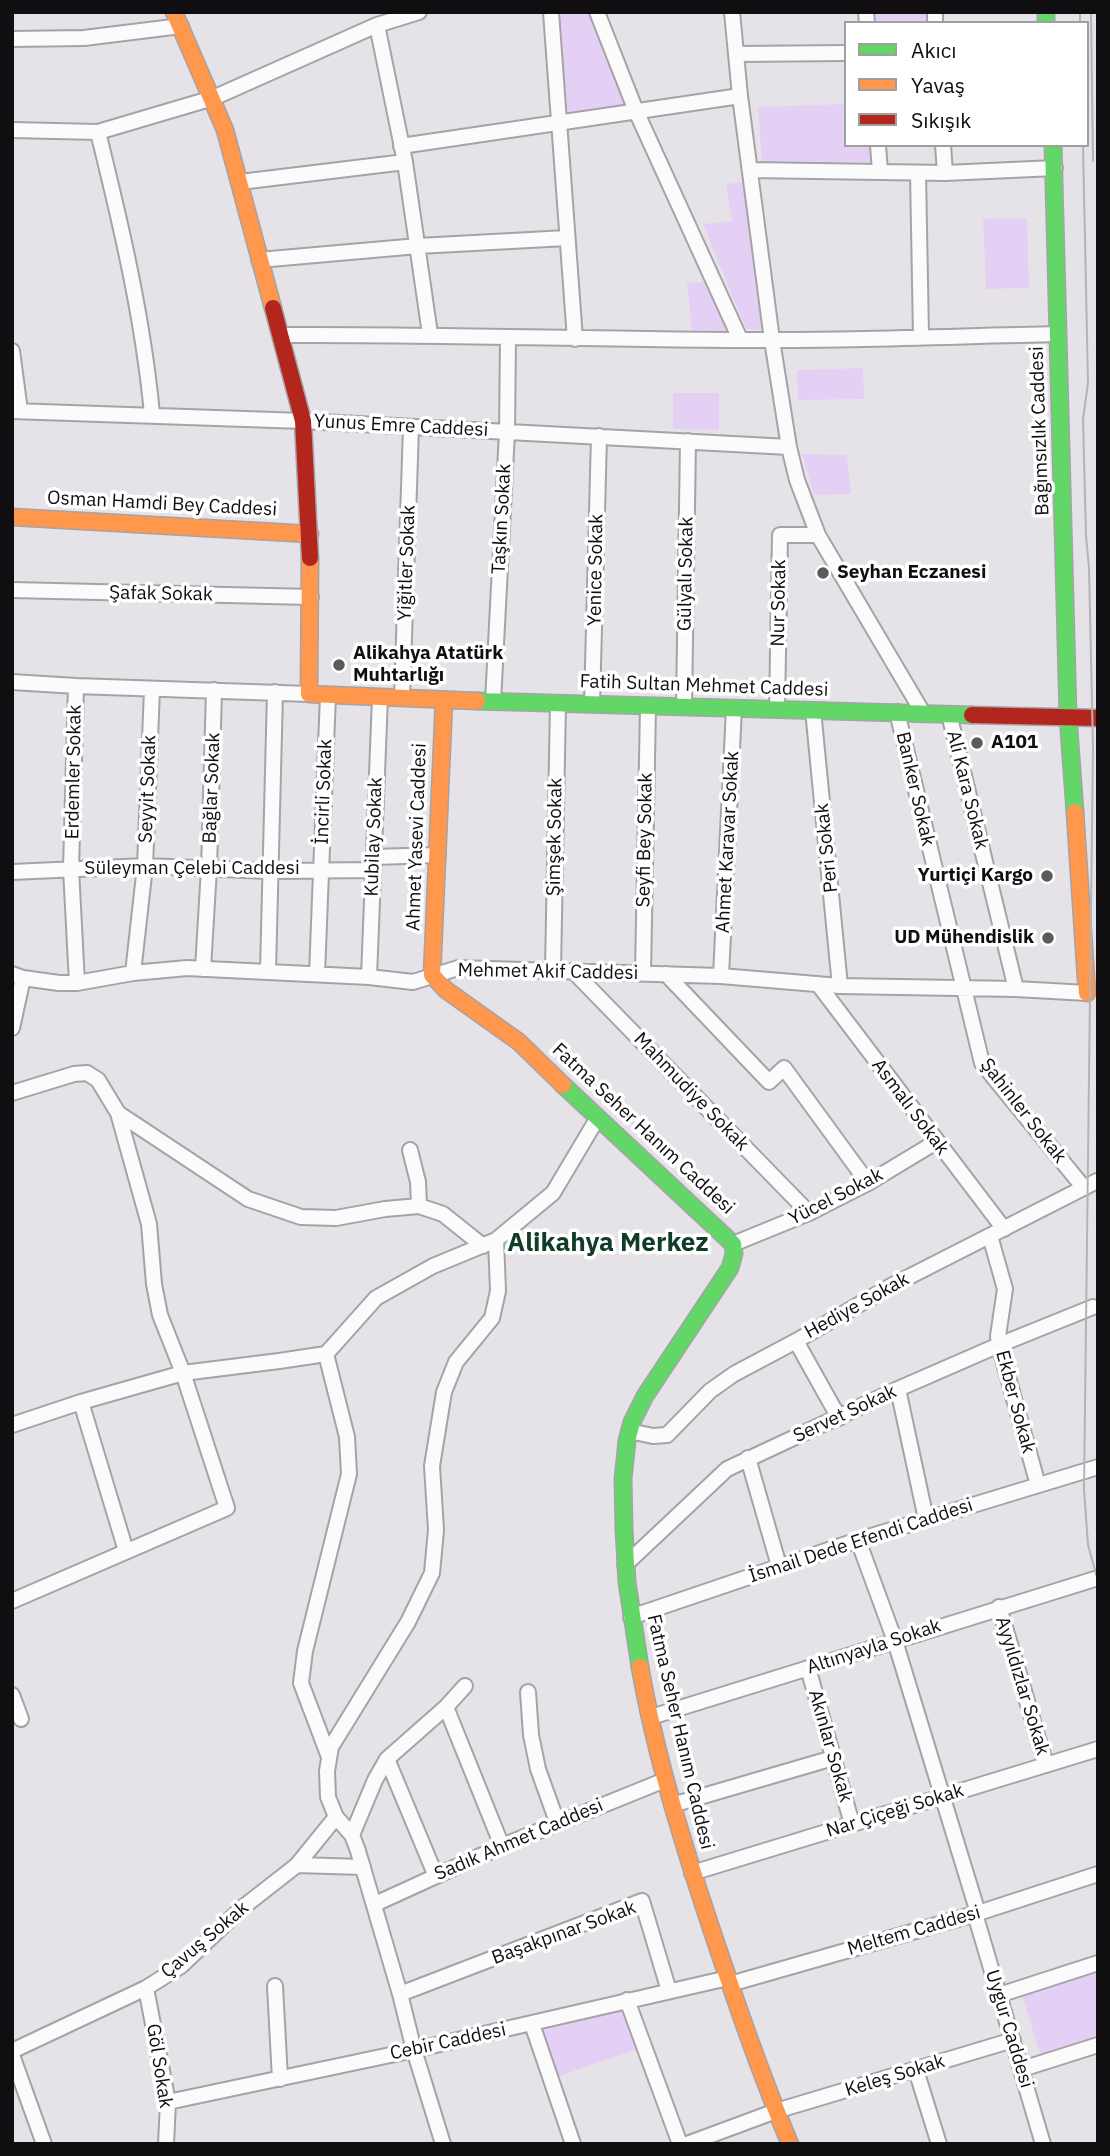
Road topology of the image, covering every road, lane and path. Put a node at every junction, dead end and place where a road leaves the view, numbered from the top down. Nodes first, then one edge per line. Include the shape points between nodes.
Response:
1 (419, 12) edge
2 (551, 12) edge
3 (597, 12) edge
4 (732, 12) edge
5 (178, 19) edge
6 (377, 25) junction
7 (12, 39) edge
8 (844, 53) edge
9 (737, 54) junction
10 (740, 96) junction
11 (213, 98) junction
12 (636, 111) junction
13 (559, 123) junction
14 (12, 130) edge
15 (98, 132) junction
16 (401, 146) junction
17 (878, 147) edge
18 (943, 147) edge
19 (1053, 147) edge
20 (405, 162) junction
21 (1055, 168) junction
22 (751, 170) junction
23 (880, 172) junction
24 (918, 173) junction
25 (945, 173) junction
26 (240, 182) junction
27 (567, 238) junction
28 (418, 246) junction
29 (259, 260) junction
30 (430, 334) junction
31 (1058, 334) junction
32 (281, 335) junction
33 (921, 336) junction
34 (508, 337) junction
35 (575, 339) junction
36 (740, 339) junction
37 (772, 340) junction
38 (12, 351) edge
39 (16, 411) edge
40 (152, 414) junction
41 (303, 421) junction
42 (411, 428) junction
43 (507, 432) junction
44 (599, 436) junction
45 (688, 441) junction
46 (789, 447) junction
47 (12, 517) edge
48 (310, 534) junction
49 (818, 534) junction
50 (12, 590) edge
51 (311, 597) junction
52 (12, 682) edge
53 (76, 686) junction
54 (152, 689) junction
55 (214, 690) junction
56 (275, 692) junction
57 (309, 694) junction
58 (328, 695) junction
59 (380, 697) junction
60 (402, 698) junction
61 (444, 700) junction
62 (493, 702) junction
63 (558, 703) junction
64 (592, 704) junction
65 (648, 706) junction
66 (684, 707) junction
67 (734, 708) junction
68 (776, 709) junction
69 (813, 710) junction
70 (897, 712) junction
71 (923, 713) junction
72 (949, 714) junction
73 (1069, 716) junction
74 (1098, 718) edge
75 (438, 855) junction
76 (373, 863) junction
77 (145, 866) junction
78 (209, 868) junction
79 (71, 869) junction
80 (321, 869) junction
81 (270, 871) junction
82 (12, 872) edge
83 (204, 969) junction
84 (553, 970) junction
85 (268, 971) junction
86 (573, 971) junction
87 (133, 973) junction
88 (317, 974) junction
89 (643, 974) junction
90 (666, 974) junction
91 (432, 975) junction
92 (18, 976) edge
93 (369, 976) junction
94 (722, 976) junction
95 (78, 983) junction
96 (818, 984) junction
97 (840, 986) junction
98 (962, 987) junction
99 (1016, 989) junction
100 (1087, 993) joint
101 (12, 1028) edge
102 (12, 1093) edge
103 (118, 1113) junction
104 (597, 1119) junction
105 (936, 1142) junction
106 (410, 1150) dead end
107 (1097, 1181) edge
108 (868, 1183) junction
109 (1084, 1188) junction
110 (419, 1206) junction
111 (809, 1213) junction
112 (1004, 1229) junction
113 (990, 1236) junction
114 (489, 1243) junction
115 (733, 1244) junction
116 (1093, 1307) dead end
117 (796, 1341) junction
118 (999, 1345) junction
119 (326, 1353) junction
120 (183, 1373) junction
121 (898, 1389) junction
122 (81, 1402) junction
123 (839, 1418) junction
124 (12, 1425) edge
125 (629, 1431) junction
126 (748, 1458) junction
127 (1095, 1468) edge
128 (1038, 1485) junction
129 (926, 1519) junction
130 (858, 1540) junction
131 (126, 1551) junction
132 (625, 1565) junction
133 (779, 1566) junction
134 (1098, 1577) edge
135 (12, 1601) edge
136 (999, 1607) junction
137 (631, 1617) junction
138 (895, 1641) junction
139 (808, 1668) junction
140 (465, 1686) dead end
141 (528, 1692) dead end
142 (12, 1695) edge
143 (446, 1707) junction
144 (651, 1717) junction
145 (21, 1719) dead end
146 (1098, 1749) edge
147 (329, 1757) junction
148 (833, 1758) junction
149 (387, 1759) junction
150 (1046, 1765) junction
151 (665, 1780) junction
152 (942, 1797) junction
153 (672, 1805) junction
154 (336, 1816) junction
155 (557, 1822) junction
156 (852, 1824) junction
157 (352, 1835) junction
158 (502, 1846) junction
159 (297, 1865) junction
160 (363, 1867) junction
161 (692, 1873) junction
162 (435, 1874) junction
163 (1098, 1874) edge
164 (375, 1904) junction
165 (976, 1913) junction
166 (1098, 1963) edge
167 (729, 1981) junction
168 (275, 1986) dead end
169 (146, 1988) junction
170 (669, 1991) junction
171 (400, 1994) junction
172 (999, 1995) junction
173 (627, 2000) junction
174 (532, 2024) junction
175 (1013, 2040) junction
176 (1098, 2045) edge
177 (414, 2050) junction
178 (12, 2053) edge
179 (1022, 2068) junction
180 (916, 2070) junction
181 (280, 2079) junction
182 (168, 2102) junction
183 (776, 2111) junction
184 (44, 2144) edge
185 (166, 2144) edge
186 (443, 2144) edge
187 (573, 2144) edge
188 (680, 2144) edge
189 (687, 2144) edge
190 (790, 2144) edge
191 (939, 2144) edge
192 (1043, 2144) edge

1 - 6 street
2 - 13 street
3 - 12 street
4 - 9 street
5 - 7 street via 84,38
5 - 11 street
6 - 11 street
6 - 16 street
8 - 9 street
9 - 10 street
10 - 12 street
10 - 22 street
11 - 15 street
11 - 26 street
12 - 13 street
12 - 36 street
13 - 16 street
13 - 27 street
14 - 15 street
15 - 40 street via 133,278
16 - 20 street
17 - 23 street
18 - 25 street
19 - 21 street, Bağımsızlık Caddesi
20 - 26 street
20 - 28 street
21 - 25 street
21 - 31 street, Bağımsızlık Caddesi
22 - 23 street
22 - 37 street
23 - 24 street
24 - 25 street
24 - 33 street
26 - 29 street
27 - 28 street
27 - 35 street
28 - 29 street
28 - 30 street
29 - 32 street
30 - 32 street
30 - 34 street
31 - 33 street
31 - 73 street, Bağımsızlık Caddesi
32 - 41 street
33 - 37 street
34 - 35 street
34 - 43 street, Taşkın Sokak
35 - 36 street
36 - 37 street
37 - 46 street
38 - 39 street
39 - 40 street, Yunus Emre Caddesi
40 - 41 street, Yunus Emre Caddesi
41 - 42 street, Yunus Emre Caddesi
41 - 48 street
42 - 43 street, Yunus Emre Caddesi
42 - 60 street, Yiğitler Sokak
43 - 44 street, Yunus Emre Caddesi
43 - 62 street, Taşkın Sokak
44 - 45 street, Yunus Emre Caddesi
44 - 64 street, Yenice Sokak
45 - 46 street, Yunus Emre Caddesi
45 - 66 street, Gülyalı Sokak
46 - 49 street
47 - 48 street, Osman Hamdi Bey Caddesi
48 - 51 street
49 - 68 street, Nur Sokak via 780,535
49 - 71 street
50 - 51 street, Şafak Sokak
51 - 57 street
52 - 53 street
53 - 54 street
53 - 79 street, Erdemler Sokak
54 - 55 street
54 - 77 street, Seyyit Sokak
55 - 56 street
55 - 78 street, Bağlar Sokak
56 - 57 street
56 - 81 street
57 - 58 street, Fatih Sultan Mehmet Caddesi
58 - 59 street, Fatih Sultan Mehmet Caddesi
58 - 80 street, İncirli Sokak
59 - 60 street, Fatih Sultan Mehmet Caddesi
59 - 76 street, Kubilay Sokak
60 - 61 street, Fatih Sultan Mehmet Caddesi
61 - 62 street, Fatih Sultan Mehmet Caddesi
61 - 75 street, Ahmet Yasevi Caddesi
62 - 63 street, Fatih Sultan Mehmet Caddesi
63 - 64 street, Fatih Sultan Mehmet Caddesi
63 - 84 street, Şimşek Sokak
64 - 65 street, Fatih Sultan Mehmet Caddesi
65 - 66 street, Fatih Sultan Mehmet Caddesi
65 - 89 street, Seyfi Bey Sokak
66 - 67 street, Fatih Sultan Mehmet Caddesi
67 - 68 street, Fatih Sultan Mehmet Caddesi
67 - 94 street, Ahmet Karavar Sokak
68 - 69 street, Fatih Sultan Mehmet Caddesi
69 - 70 street, Fatih Sultan Mehmet Caddesi
69 - 97 street, Peri Sokak
70 - 71 street, Fatih Sultan Mehmet Caddesi
70 - 98 street, Banker Sokak
71 - 72 street, Fatih Sultan Mehmet Caddesi
72 - 73 street, Fatih Sultan Mehmet Caddesi
72 - 99 street, Ali Kara Sokak
73 - 74 street, Fatih Sultan Mehmet Caddesi
73 - 100 street, Bağımsızlık Caddesi
75 - 76 street, Süleyman Çelebi Caddesi
75 - 91 street, Ahmet Yasevi Caddesi
76 - 80 street, Süleyman Çelebi Caddesi
76 - 93 street, Kubilay Sokak
77 - 78 street, Süleyman Çelebi Caddesi
77 - 79 street, Süleyman Çelebi Caddesi
77 - 87 street, Seyyit Sokak
78 - 81 street, Süleyman Çelebi Caddesi
78 - 83 street, Bağlar Sokak
79 - 82 street, Süleyman Çelebi Caddesi
79 - 95 street, Erdemler Sokak
80 - 81 street, Süleyman Çelebi Caddesi
80 - 88 street, İncirli Sokak
81 - 85 street
83 - 85 street, Mehmet Akif Caddesi
83 - 87 street, Mehmet Akif Caddesi
84 - 86 street, Mehmet Akif Caddesi
84 - 91 street, Mehmet Akif Caddesi via 458,968
85 - 88 street, Mehmet Akif Caddesi
86 - 89 street, Mehmet Akif Caddesi
86 - 111 street, Mahmudiye Sokak
87 - 95 street, Mehmet Akif Caddesi
88 - 93 street, Mehmet Akif Caddesi
89 - 90 street, Mehmet Akif Caddesi
90 - 94 street, Mehmet Akif Caddesi
90 - 108 street via 769,1082 784,1068
91 - 93 street, Mehmet Akif Caddesi via 413,982
91 - 104 street, Fatma Seher Hanım Caddesi via 519,1042
92 - 95 street, Mehmet Akif Caddesi
92 - 101 street
94 - 96 street, Mehmet Akif Caddesi
96 - 97 street, Mehmet Akif Caddesi
96 - 105 street, Asmalı Sokak
97 - 98 street, Mehmet Akif Caddesi
98 - 99 street, Mehmet Akif Caddesi
98 - 109 street, Şahinler Sokak via 982,1063
99 - 100 street, Mehmet Akif Caddesi
102 - 103 street via 87,1073 98,1080
103 - 110 street via 248,1199 301,1217 336,1218
103 - 120 street via 149,1224 156,1301
104 - 114 street via 553,1193
104 - 115 street, Fatma Seher Hanım Caddesi
105 - 108 street, Yücel Sokak
105 - 112 street, Asmalı Sokak
106 - 110 street
107 - 109 street, Hediye Sokak
108 - 111 street, Yücel Sokak
109 - 112 street, Hediye Sokak
110 - 114 street via 443,1214
111 - 115 street, Yücel Sokak
112 - 113 street, Hediye Sokak
113 - 117 street, Hediye Sokak
113 - 118 street, Ekber Sokak via 1005,1289
114 - 119 street via 433,1266 376,1298
114 - 147 street via 498,1291 492,1318 456,1362 444,1392 432,1466 436,1530 432,1573
115 - 125 street, Fatma Seher Hanım Caddesi via 730,1268 663,1367
116 - 118 street, Servet Sokak
117 - 123 street
117 - 125 street, Hediye Sokak via 720,1383 667,1436
118 - 121 street, Servet Sokak
118 - 128 street, Ekber Sokak
119 - 120 street
119 - 147 street via 347,1437 349,1474 300,1683
120 - 122 street
120 - 131 street via 227,1508
121 - 123 street, Servet Sokak
121 - 129 street
122 - 124 street
122 - 131 street
123 - 126 street, Servet Sokak
125 - 132 street, Fatma Seher Hanım Caddesi via 623,1470
126 - 132 street, Servet Sokak via 717,1477
126 - 133 street
127 - 128 street, İsmail Dede Efendi Caddesi
128 - 129 street, İsmail Dede Efendi Caddesi
129 - 130 street, İsmail Dede Efendi Caddesi
130 - 133 street, İsmail Dede Efendi Caddesi
130 - 138 street, Uygur Caddesi
131 - 135 street
132 - 137 street, Fatma Seher Hanım Caddesi
133 - 137 street, İsmail Dede Efendi Caddesi
134 - 136 street, Altınyayla Sokak
136 - 138 street, Altınyayla Sokak
136 - 150 street, Ayyıldızlar Sokak
137 - 144 street, Fatma Seher Hanım Caddesi
138 - 139 street, Altınyayla Sokak
138 - 152 street, Uygur Caddesi
139 - 144 street, Altınyayla Sokak
139 - 148 street, Akınlar Sokak
140 - 143 street
141 - 155 street via 538,1769
142 - 145 street
143 - 149 street
143 - 158 street
144 - 151 street, Fatma Seher Hanım Caddesi
146 - 150 street, Nar Çiçeği Sokak
147 - 154 street via 328,1797
148 - 153 street
148 - 156 street, Akınlar Sokak
149 - 157 street
149 - 162 street
150 - 152 street, Nar Çiçeği Sokak
151 - 153 street, Fatma Seher Hanım Caddesi
151 - 155 street, Sadık Ahmet Caddesi
152 - 156 street, Nar Çiçeği Sokak
152 - 165 street, Uygur Caddesi
153 - 161 street, Fatma Seher Hanım Caddesi
154 - 157 street
154 - 159 street, Çavuş Sokak
155 - 158 street, Sadık Ahmet Caddesi
156 - 161 street, Nar Çiçeği Sokak
157 - 160 street
158 - 162 street, Sadık Ahmet Caddesi
159 - 160 street
159 - 169 street, Çavuş Sokak via 242,1908 181,1966
160 - 164 street
161 - 167 street, Fatma Seher Hanım Caddesi
162 - 164 street, Sadık Ahmet Caddesi
163 - 165 street, Meltem Caddesi
164 - 171 street
165 - 167 street, Meltem Caddesi
165 - 172 street, Uygur Caddesi
166 - 172 street
167 - 170 street, Cebir Caddesi
167 - 183 street, Fatma Seher Hanım Caddesi
168 - 181 street
169 - 178 street, Çavuş Sokak
169 - 182 street, Göl Sokak
170 - 171 street, Başakpınar Sokak via 642,1902
170 - 173 street, Cebir Caddesi
171 - 177 street
172 - 175 street, Uygur Caddesi
173 - 174 street, Cebir Caddesi
173 - 188 street
174 - 177 street, Cebir Caddesi
174 - 187 street
175 - 179 street, Uygur Caddesi
175 - 180 street, Keleş Sokak
176 - 179 street
177 - 181 street, Cebir Caddesi
177 - 186 street
178 - 184 street
179 - 192 street, Uygur Caddesi
180 - 183 street, Keleş Sokak
180 - 191 street
181 - 182 street, Cebir Caddesi
182 - 185 street, Göl Sokak
183 - 189 street, Keleş Sokak
183 - 190 street, Fatma Seher Hanım Caddesi

